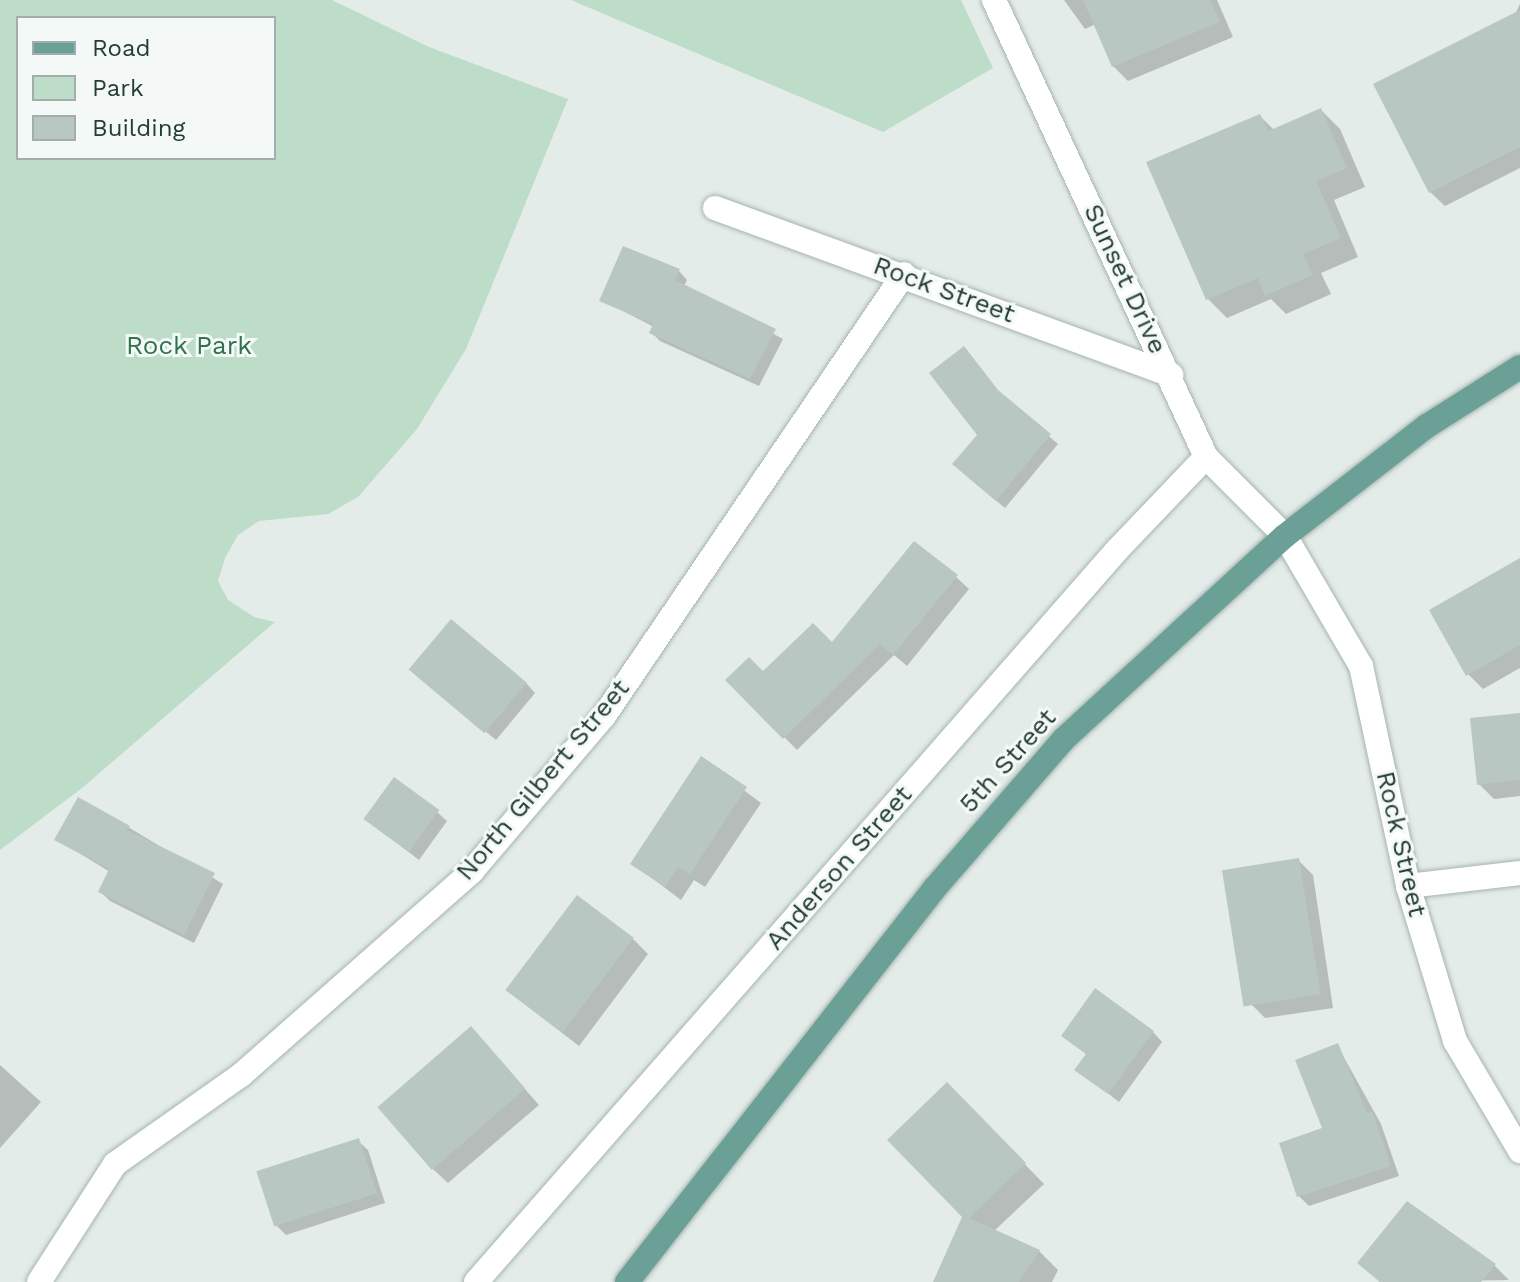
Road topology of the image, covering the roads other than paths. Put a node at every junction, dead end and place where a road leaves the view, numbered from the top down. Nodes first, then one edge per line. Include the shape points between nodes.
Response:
1 (994, 0) edge
2 (715, 208) dead end
3 (904, 274) junction
4 (1520, 367) edge
5 (1171, 375) junction
6 (1206, 457) junction
7 (1285, 536) junction
8 (1520, 873) edge
9 (1408, 886) junction
10 (1520, 1151) edge
11 (39, 1282) edge
12 (476, 1282) edge
13 (627, 1282) edge

1 - 5 street, Sunset Drive
2 - 3 street, Rock Street
3 - 5 street, Rock Street
3 - 11 street, North Gilbert Street via 604,716 482,859 241,1075 115,1164
4 - 7 main road, 5th Street via 1427,426
5 - 6 street, Sunset Drive
6 - 7 street, Sunset Drive
6 - 12 street, Anderson Street via 1117,550
7 - 9 street, Rock Street via 1361,666
7 - 13 main road, 5th Street via 1128,676 996,813
8 - 9 street
9 - 10 street, Rock Street via 1455,1041

